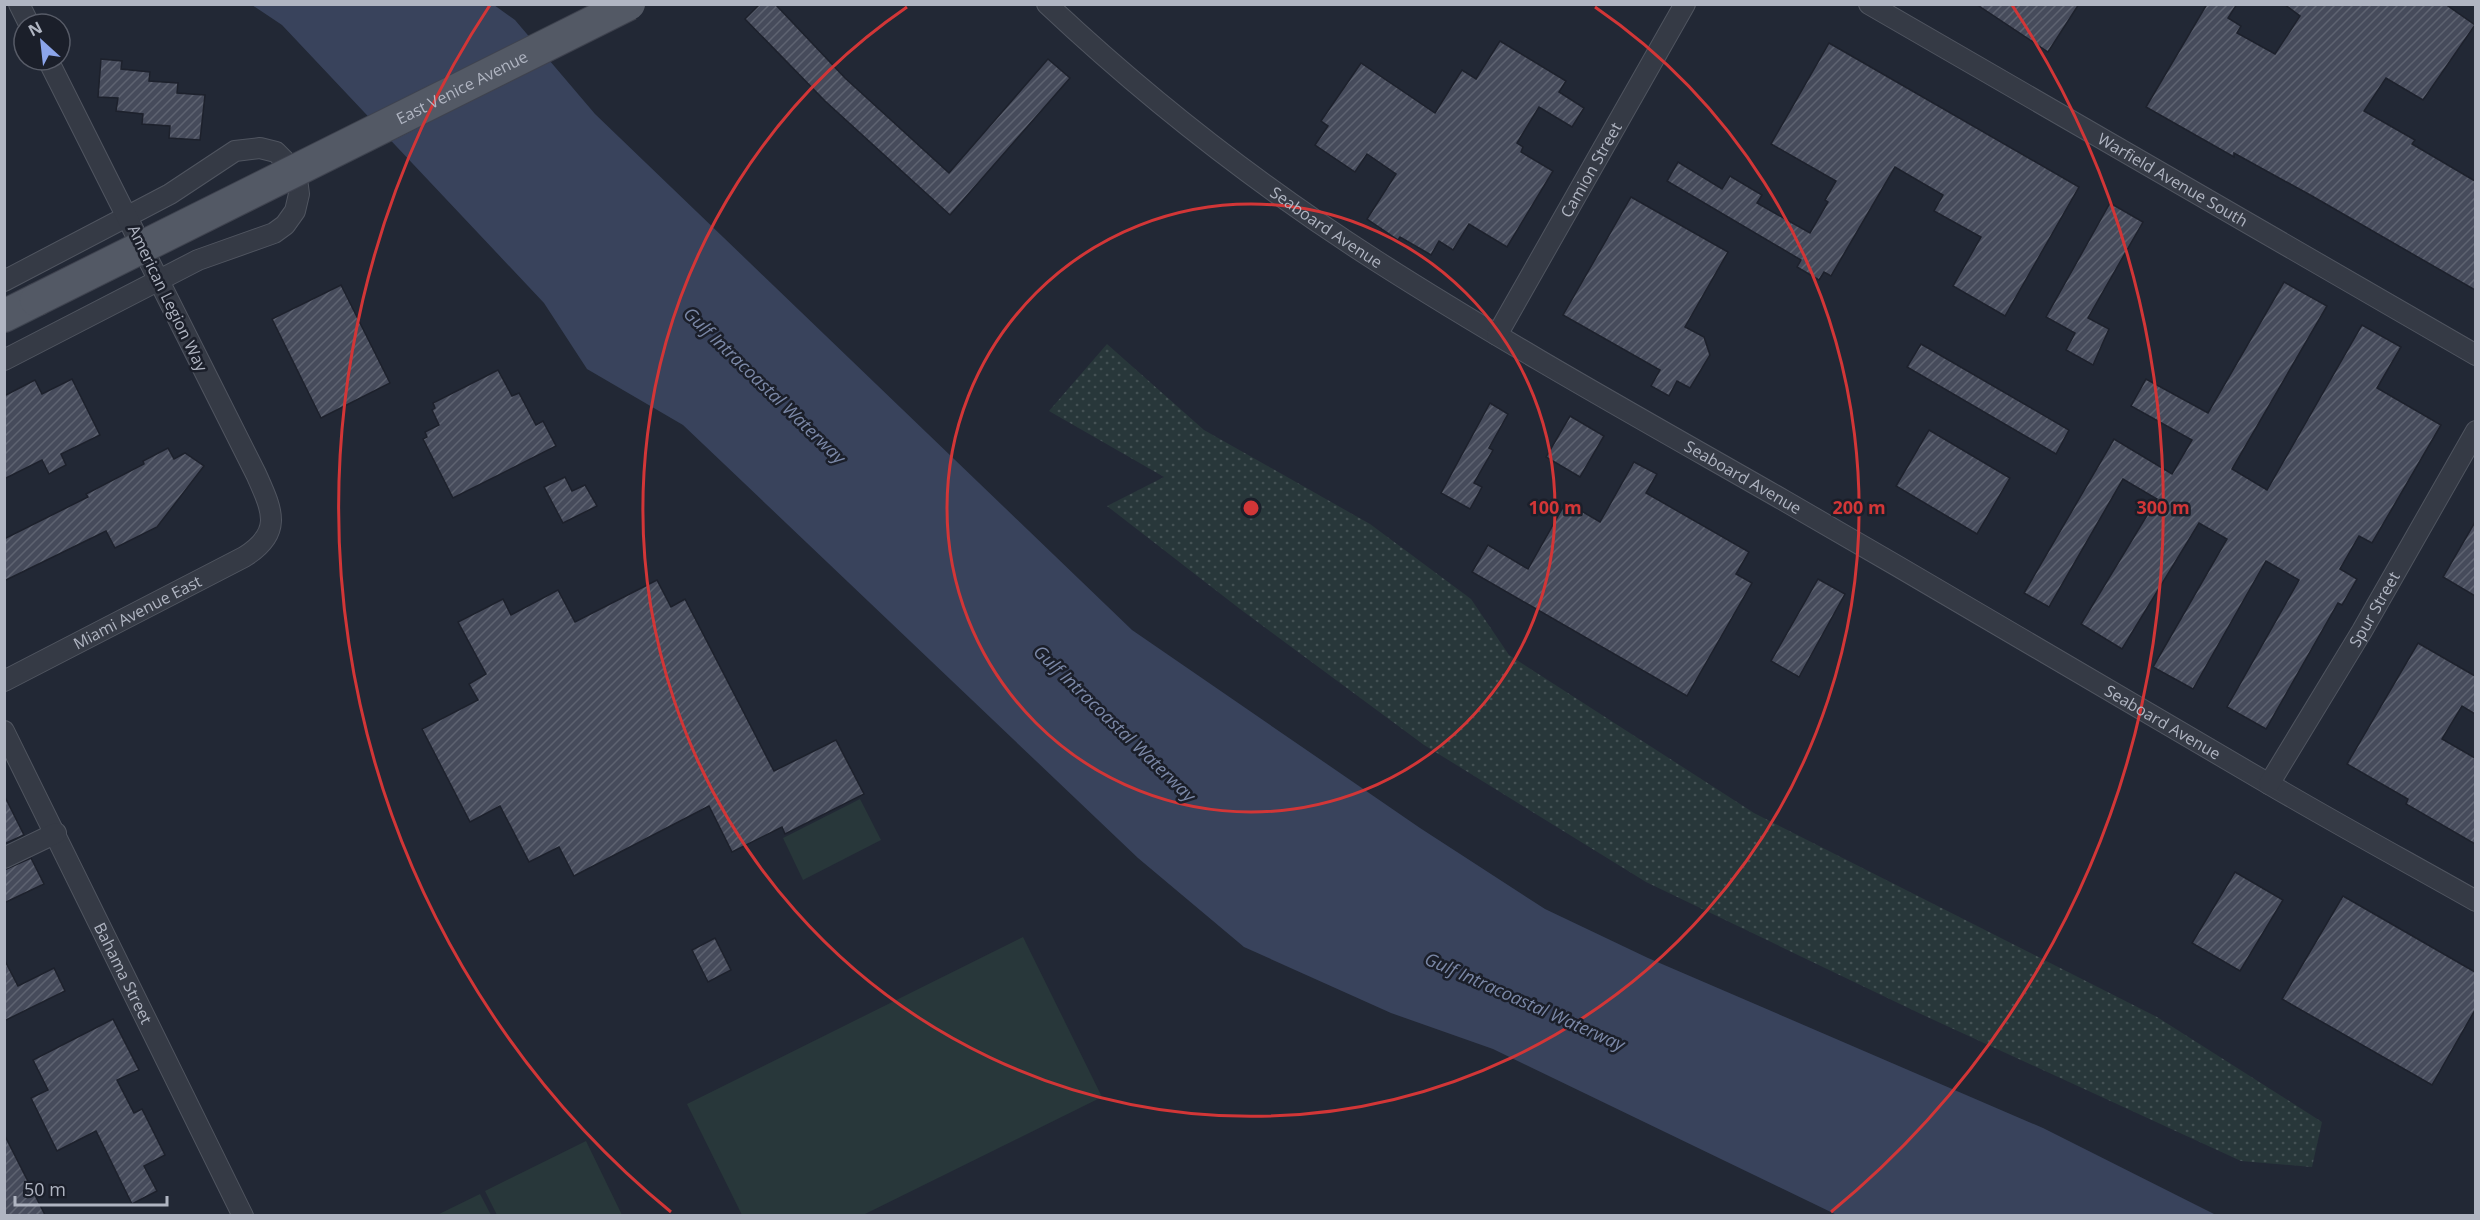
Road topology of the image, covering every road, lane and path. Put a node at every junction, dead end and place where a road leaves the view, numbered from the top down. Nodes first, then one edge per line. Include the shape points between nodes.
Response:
1 (629, 4) edge
2 (1047, 4) edge
3 (1685, 4) edge
4 (1869, 4) edge
5 (54, 72) edge
6 (128, 218) junction
7 (4, 281) edge
8 (157, 281) junction
9 (4, 316) edge
10 (1497, 335) junction
11 (2475, 355) edge
12 (4, 360) edge
13 (2475, 431) edge
14 (266, 539) joint
15 (4, 681) edge
16 (4, 731) edge
17 (4, 745) edge
18 (22, 765) junction
19 (2269, 784) junction
20 (56, 833) junction
21 (4, 858) edge
22 (2475, 901) edge
23 (243, 1215) edge

1 - 9 main road, East Venice Avenue, bridge
2 - 10 street, Seaboard Avenue via 1169,111 1239,165 1372,258
3 - 10 street, Camion Street
4 - 11 street, Warfield Avenue South
5 - 6 street, American Legion Way
6 - 7 street
6 - 8 street, American Legion Way
6 - 8 street via 242,149 271,150 290,166 298,184 299,200 285,225 268,236 212,253
8 - 12 street
8 - 14 street, American Legion Way via 268,502 271,522
10 - 19 street, Seaboard Avenue
13 - 19 street, Spur Street via 2362,631
14 - 15 street, Miami Avenue East via 244,557
16 - 18 street, Bahama Street
17 - 18 street
18 - 20 street, Bahama Street
19 - 22 street, Seaboard Avenue
20 - 21 street
20 - 23 street, Bahama Street

